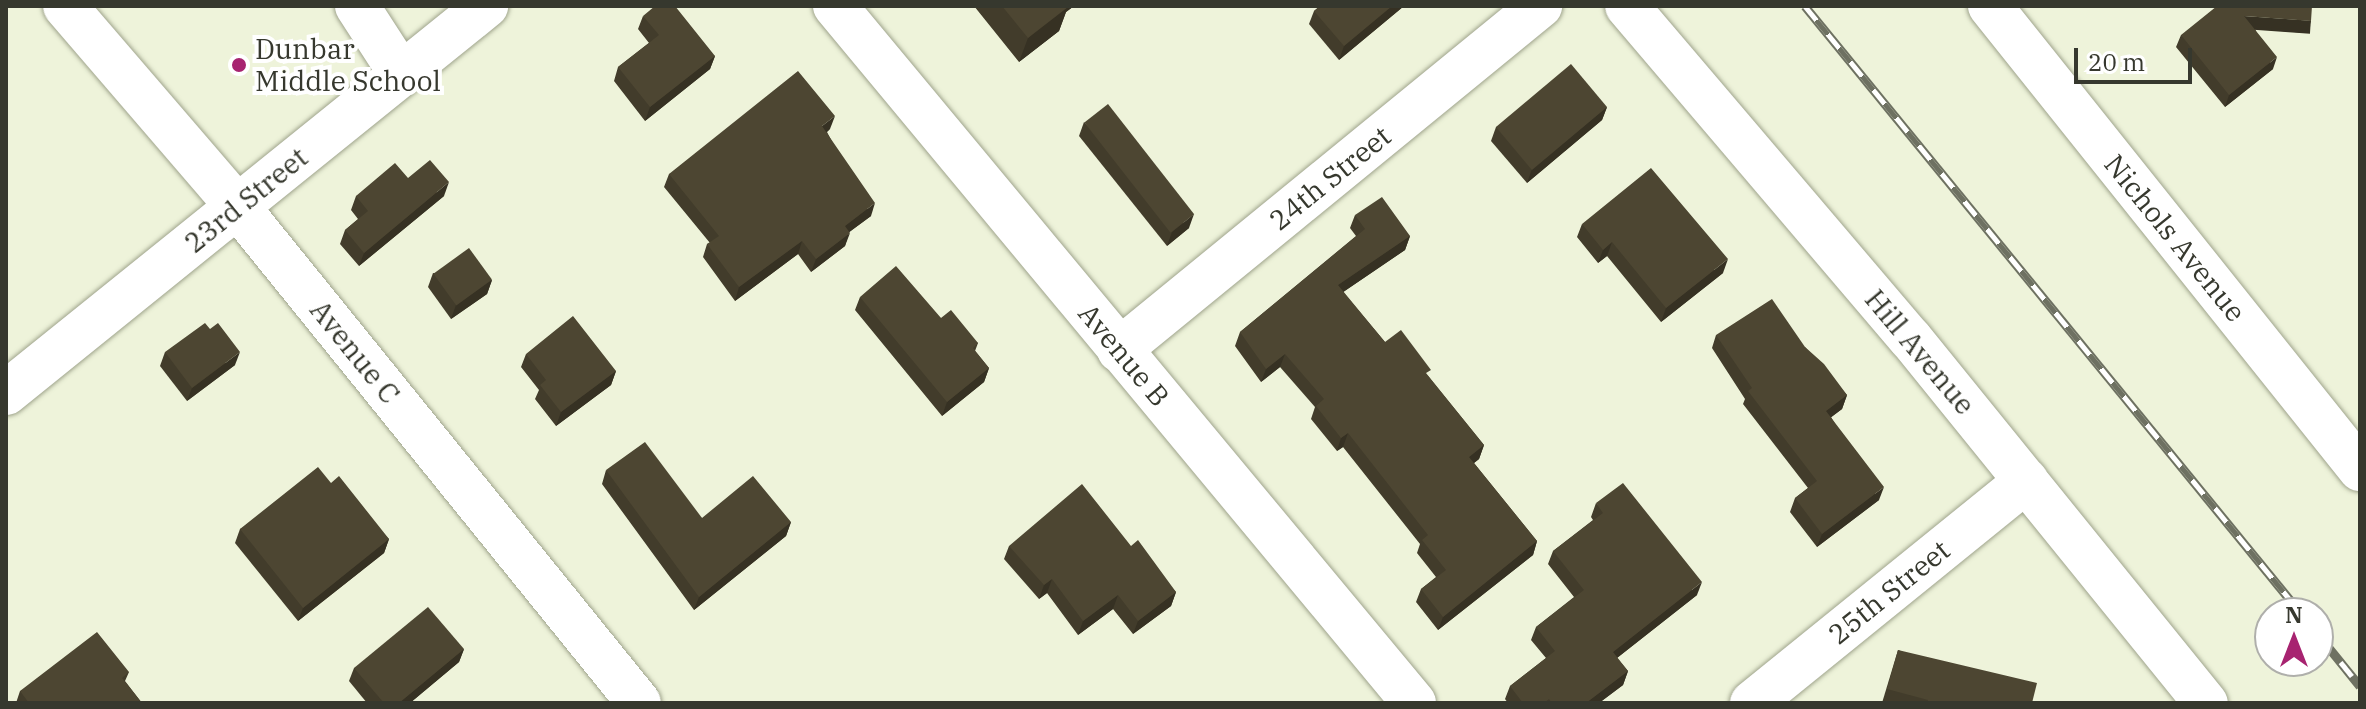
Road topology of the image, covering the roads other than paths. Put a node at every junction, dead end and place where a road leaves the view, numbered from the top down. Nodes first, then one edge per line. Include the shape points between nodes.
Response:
1 (65, 6) edge
2 (357, 6) edge
3 (486, 6) edge
4 (835, 6) edge
5 (1540, 6) edge
6 (1627, 6) edge
7 (1990, 6) edge
8 (401, 74) junction
9 (237, 206) junction
10 (1119, 350) junction
11 (6, 393) edge
12 (2360, 469) edge
13 (2026, 481) junction
14 (639, 703) edge
15 (1414, 703) edge
16 (1752, 703) edge
17 (2206, 703) edge

1 - 9 street, Avenue C
2 - 8 street
3 - 8 street, 23rd Street
4 - 10 street, Avenue B
5 - 10 street, 24th Street
6 - 13 street, Hill Avenue
7 - 12 street, Nichols Avenue
8 - 9 street, 23rd Street
9 - 11 street, 23rd Street
9 - 14 street, Avenue C
10 - 15 street, Avenue B
13 - 16 street, 25th Street
13 - 17 street, Hill Avenue

